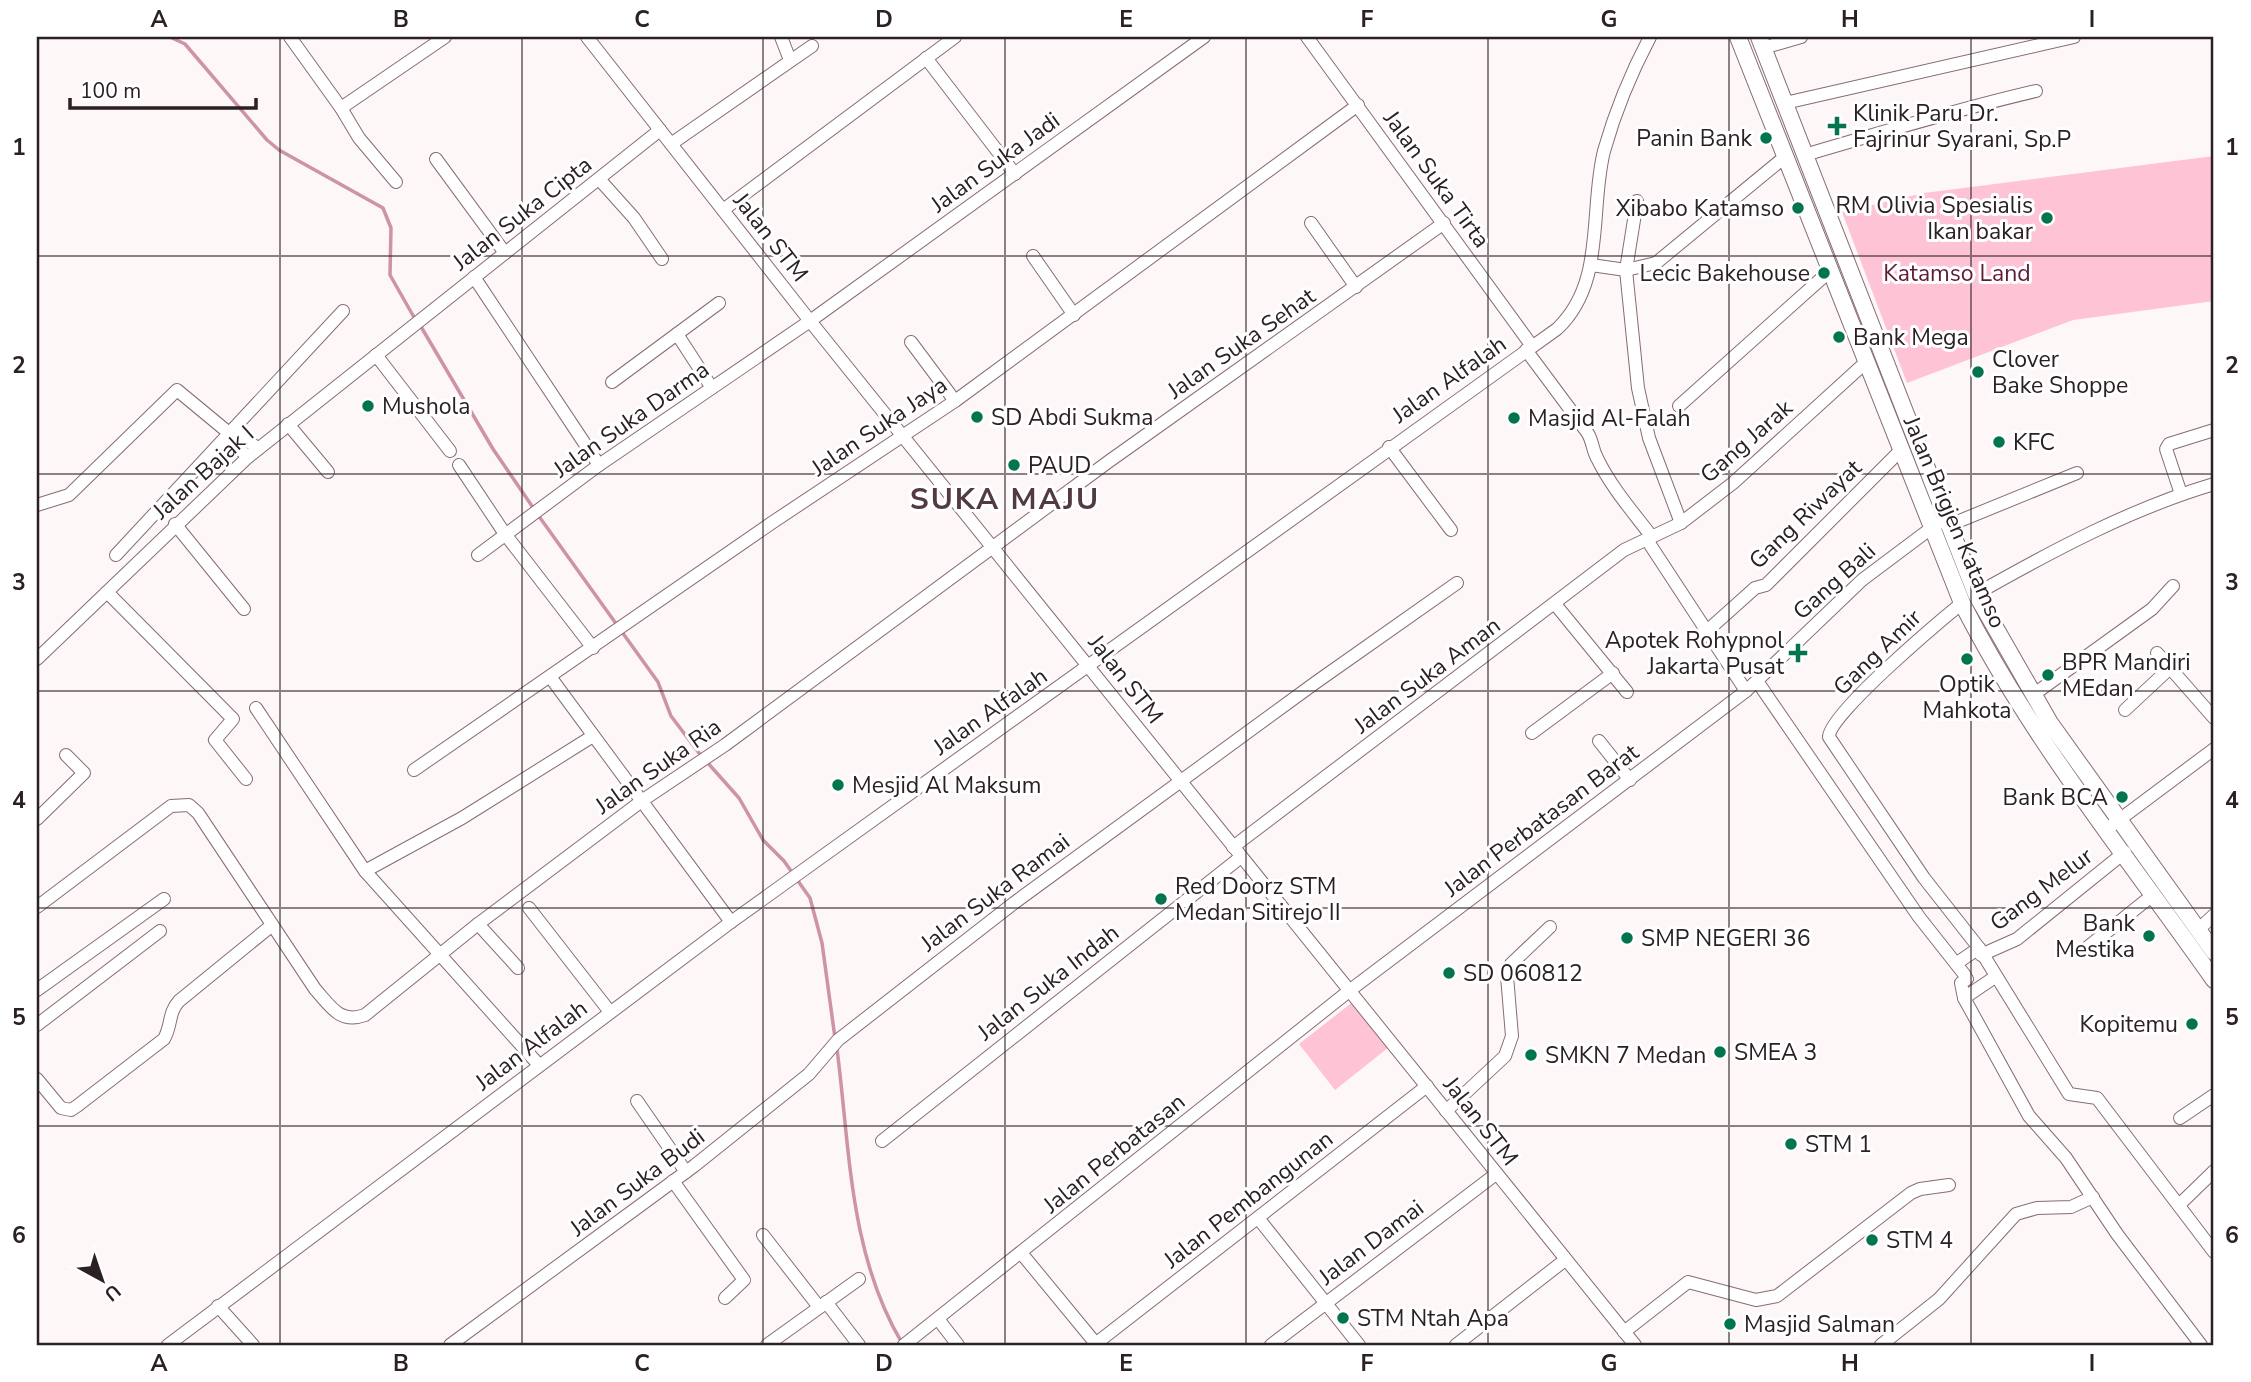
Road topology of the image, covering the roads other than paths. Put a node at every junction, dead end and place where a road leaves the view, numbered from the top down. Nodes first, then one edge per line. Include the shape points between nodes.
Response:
1 (290, 37) edge
2 (445, 37) edge
3 (587, 37) edge
4 (782, 37) edge
5 (955, 37) edge
6 (1204, 37) edge
7 (1307, 37) edge
8 (1650, 37) edge
9 (1738, 37) edge
10 (1801, 37) edge
11 (2074, 37) edge
12 (1761, 42) edge
13 (812, 46) dead end
14 (926, 58) junction
15 (790, 60) junction
16 (2036, 91) dead end
17 (1785, 103) junction
18 (1358, 105) junction
19 (341, 108) junction
20 (660, 130) junction
21 (671, 144) junction
22 (1804, 155) junction
23 (1786, 156) junction
24 (436, 159) dead end
25 (1015, 174) junction
26 (598, 178) junction
27 (396, 182) dead end
28 (1636, 201) dead end
29 (723, 210) junction
30 (1311, 223) dead end
31 (1444, 223) junction
32 (505, 253) junction
33 (1033, 256) dead end
34 (663, 260) dead end
35 (1591, 265) junction
36 (1626, 270) junction
37 (1831, 270) junction
38 (474, 277) junction
39 (1356, 287) junction
40 (719, 303) dead end
41 (343, 311) dead end
42 (1074, 315) junction
43 (810, 321) junction
44 (409, 328) joint
45 (677, 334) junction
46 (911, 342) dead end
47 (1529, 348) junction
48 (376, 355) junction
49 (1865, 363) junction
50 (612, 382) dead end
51 (712, 388) junction
52 (955, 401) junction
53 (1679, 406) dead end
54 (288, 424) junction
55 (2214, 430) edge
56 (229, 433) junction
57 (903, 436) junction
58 (1389, 447) junction
59 (258, 449) junction
60 (1900, 451) junction
61 (450, 452) dead end
62 (248, 457) junction
63 (459, 465) dead end
64 (598, 465) junction
65 (328, 472) dead end
66 (2077, 473) dead end
67 (2214, 484) edge
68 (1924, 488) junction
69 (2180, 494) junction
70 (37, 505) edge
71 (1681, 523) junction
72 (176, 524) junction
73 (1941, 524) junction
74 (1451, 530) dead end
75 (505, 534) junction
76 (1650, 539) junction
77 (994, 546) junction
78 (116, 555) dead end
79 (478, 555) dead end
80 (1457, 583) dead end
81 (2173, 586) dead end
82 (107, 592) junction
83 (1969, 599) junction
84 (1555, 604) junction
85 (244, 609) dead end
86 (1707, 631) junction
87 (593, 648) junction
88 (2157, 653) dead end
89 (37, 659) edge
90 (1090, 667) junction
91 (2170, 668) junction
92 (1613, 673) junction
93 (551, 678) junction
94 (1756, 681) junction
95 (1746, 691) junction
96 (1627, 692) dead end
97 (2033, 695) junction
98 (256, 708) dead end
99 (2125, 710) dead end
100 (2214, 718) edge
101 (1532, 733) dead end
102 (593, 736) junction
103 (1599, 741) dead end
104 (2214, 749) edge
105 (66, 755) dead end
106 (414, 770) dead end
107 (246, 779) dead end
108 (1630, 780) junction
109 (1180, 781) junction
110 (643, 800) junction
111 (37, 819) edge
112 (2121, 819) junction
113 (2107, 829) junction
114 (2131, 848) junction
115 (1237, 852) junction
116 (365, 871) junction
117 (2154, 894) junction
118 (164, 899) dead end
119 (37, 907) edge
120 (529, 908) dead end
121 (2214, 915) edge
122 (731, 922) junction
123 (478, 924) junction
124 (271, 926) junction
125 (1550, 927) dead end
126 (2198, 930) junction
127 (160, 931) dead end
128 (1980, 951) junction
129 (2083, 951) dead end
130 (2214, 952) edge
131 (440, 957) junction
132 (1957, 963) junction
133 (518, 968) dead end
134 (1996, 977) junction
135 (2214, 980) edge
136 (37, 990) edge
137 (1349, 991) junction
138 (1964, 998) junction
139 (610, 1012) junction
140 (37, 1025) edge
141 (838, 1040) joint
142 (539, 1065) junction
143 (37, 1079) edge
144 (1427, 1086) junction
145 (2214, 1095) edge
146 (637, 1101) dead end
147 (1446, 1111) junction
148 (2180, 1118) dead end
149 (882, 1141) dead end
150 (686, 1171) junction
151 (2214, 1171) edge
152 (1496, 1174) junction
153 (673, 1181) junction
154 (1949, 1185) dead end
155 (2093, 1197) junction
156 (2179, 1205) junction
157 (1258, 1218) junction
158 (763, 1235) dead end
159 (2212, 1243) edge
160 (1022, 1254) junction
161 (1565, 1259) junction
162 (859, 1279) dead end
163 (726, 1298) dead end
164 (1326, 1302) junction
165 (822, 1305) junction
166 (218, 1306) junction
167 (937, 1319) junction
168 (1629, 1341) edge
169 (907, 1343) edge
170 (168, 1345) edge
171 (253, 1345) edge
172 (450, 1345) edge
173 (767, 1345) edge
174 (859, 1345) edge
175 (958, 1345) edge
176 (1096, 1345) edge
177 (1272, 1345) edge
178 (1359, 1345) edge
179 (1456, 1345) edge
180 (1881, 1345) edge
181 (2201, 1345) edge

1 - 19 street
2 - 19 street
3 - 20 street, Jalan STM
4 - 15 street
5 - 14 street
6 - 25 street, Jalan Suka Jadi
7 - 18 street, Jalan Suka Tirta
8 - 35 street, Jalan Alfalah via 1616,113 1604,154
9 - 23 main road, Jalan Brigjen Katamso
10 - 12 street
11 - 17 street
12 - 17 main road, Jalan Brigjen Katamso
13 - 15 street
14 - 25 street
14 - 29 street
15 - 21 street
16 - 22 street via 1929,116
17 - 22 main road, Jalan Brigjen Katamso
18 - 31 street, Jalan Suka Tirta
18 - 42 street, Jalan Suka Jaya
19 - 27 street
20 - 21 street, Jalan STM
20 - 26 street, Jalan Suka Cipta
21 - 29 street, Jalan STM
22 - 68 main road, Jalan Brigjen Katamso
23 - 36 street via 1658,262
23 - 37 main road, Jalan Brigjen Katamso
24 - 32 street
25 - 43 street, Jalan Suka Jadi
26 - 32 street, Jalan Suka Cipta
26 - 34 street
28 - 36 street
29 - 43 street, Jalan STM
30 - 39 street
31 - 39 street, Jalan Suka Sehat
31 - 47 street, Jalan Suka Tirta
32 - 38 street, Jalan Suka Cipta
33 - 42 street
35 - 36 street
35 - 47 street, Jalan Alfalah via 1575,309 1557,329
36 - 71 street via 1638,388 1650,438
37 - 49 main road, Jalan Brigjen Katamso
37 - 53 street
38 - 44 street, Jalan Suka Cipta
38 - 64 street
39 - 77 street, Jalan Suka Sehat
40 - 45 street
41 - 56 street
42 - 52 street, Jalan Suka Jaya
43 - 51 street, Jalan Suka Darma
43 - 57 street, Jalan STM
44 - 48 street, Jalan Bajak I
45 - 50 street
45 - 51 street
46 - 52 street
47 - 58 street, Jalan Alfalah
47 - 76 street, Jalan Suka Tirta via 1593,440 1595,454
48 - 54 street, Jalan Bajak I
48 - 61 street
49 - 60 main road, Jalan Brigjen Katamso
49 - 71 street, Gang Jarak via 1733,483
51 - 64 street, Jalan Suka Darma
52 - 57 street, Jalan Suka Jaya
54 - 59 street, Jalan Bajak I
54 - 65 street
55 - 69 street via 2169,444 2166,449
56 - 59 street via 239,433
56 - 62 street
56 - 70 street via 177,390 69,495
56 - 78 street
57 - 77 street, Jalan STM
57 - 87 street, Jalan Suka Jaya
58 - 74 street
58 - 90 street, Jalan Alfalah
59 - 62 street, Jalan Bajak I
60 - 68 main road, Jalan Brigjen Katamso
60 - 86 street, Gang Riwayat via 1766,585 1755,588
62 - 72 street, Jalan Bajak I
63 - 75 street
64 - 75 street, Jalan Suka Darma
66 - 73 street, Gang Bali
67 - 69 street, Gang Amir
68 - 73 main road, Jalan Brigjen Katamso
69 - 83 street, Gang Amir via 2092,533
71 - 76 street, Gang Jarak
72 - 82 street, Jalan Bajak I
72 - 85 street
73 - 83 main road, Jalan Brigjen Katamso
73 - 94 street, Gang Bali via 1862,580
75 - 79 street, Jalan Suka Darma
75 - 87 street
76 - 84 street, Jalan Suka Aman via 1624,550
76 - 86 street, Jalan Suka Tirta
77 - 90 street, Jalan STM
77 - 110 street, Jalan Suka Ria via 725,745
80 - 109 street, Jalan Suka Ramai
81 - 97 street via 2152,609
82 - 89 street, Jalan Bajak I
82 - 107 street via 233,719 215,740
83 - 97 main road, Jalan Brigjen Katamso
83 - 113 main road, Jalan Brigjen Katamso via 1992,662 2032,727
83 - 128 street, Gang Amir via 1871,685 1835,721 1829,737 1924,878
84 - 92 street
84 - 115 street, Jalan Suka Aman
86 - 95 street, Jalan Suka Tirta
87 - 93 street, Jalan Suka Jaya
88 - 91 street
90 - 109 street, Jalan STM
90 - 122 street, Jalan Alfalah
91 - 99 street
91 - 100 street
92 - 96 street
92 - 101 street
93 - 102 street
93 - 106 street, Jalan Suka Jaya
94 - 95 street, Jalan Perbatasan Barat
94 - 132 street via 1919,917
95 - 108 street, Jalan Perbatasan Barat
97 - 112 main road, Jalan Brigjen Katamso
98 - 116 street
102 - 110 street
102 - 116 street via 462,818
103 - 108 street
104 - 112 street
105 - 111 street via 84,773
108 - 137 street, Jalan Perbatasan Barat
109 - 115 street, Jalan STM
109 - 141 street, Jalan Suka Ramai
110 - 122 street
110 - 123 street, Jalan Suka Ria
112 - 113 street
112 - 114 main road, Jalan Brigjen Katamso
113 - 114 main road, Jalan Brigjen Katamso
114 - 117 main road, Jalan Brigjen Katamso
114 - 126 main road, Jalan Brigjen Katamso
114 - 128 street, Gang Melur via 2017,939
115 - 137 street, Jalan STM
115 - 149 street, Jalan Suka Indah
116 - 131 street
117 - 129 street
117 - 135 main road, Jalan Brigjen Katamso
118 - 136 street
119 - 124 street via 171,806 183,803 198,813
120 - 139 street
121 - 126 street
122 - 139 street, Jalan Alfalah
123 - 131 street, Jalan Suka Ria
123 - 133 street
124 - 131 street, Jalan Suka Ria via 315,989 338,1015 347,1018 365,1015
124 - 143 street via 179,1000 170,1011 164,1039 71,1110 61,1108
125 - 147 street via 1511,964 1507,976 1513,1036 1505,1056
126 - 130 main road, Jalan Brigjen Katamso
127 - 140 street
128 - 132 street, Gang Melur
128 - 134 street
131 - 142 street
132 - 138 street via 1967,979 1961,984
134 - 138 street
134 - 156 street via 2069,1094 2097,1098
137 - 144 street, Jalan STM
137 - 160 street, Jalan Perbatasan
138 - 155 street via 2029,1116
139 - 142 street, Jalan Alfalah
141 - 150 street, Jalan Suka Budi via 809,1074
142 - 166 street, Jalan Alfalah
144 - 147 street, Jalan STM
144 - 157 street, Jalan Pembangunan
145 - 148 street
146 - 150 street
147 - 152 street, Jalan STM
150 - 153 street, Jalan Suka Budi
151 - 156 street
152 - 161 street, Jalan STM
152 - 164 street, Jalan Damai
153 - 163 street via 744,1280
153 - 172 street, Jalan Suka Budi
154 - 168 street via 1911,1193 1777,1296 1756,1300 1688,1282
155 - 180 street via 2071,1207 2016,1214 1939,1298
155 - 181 street
156 - 159 street
157 - 164 street
157 - 176 street, Jalan Pembangunan
158 - 165 street
160 - 167 street, Jalan Perbatasan
160 - 176 street
161 - 168 street, Jalan STM
161 - 179 street
162 - 165 street
164 - 177 street, Jalan Damai
164 - 178 street
165 - 173 street
165 - 174 street
166 - 170 street, Jalan Alfalah
166 - 171 street
167 - 169 street, Jalan Perbatasan
167 - 175 street

